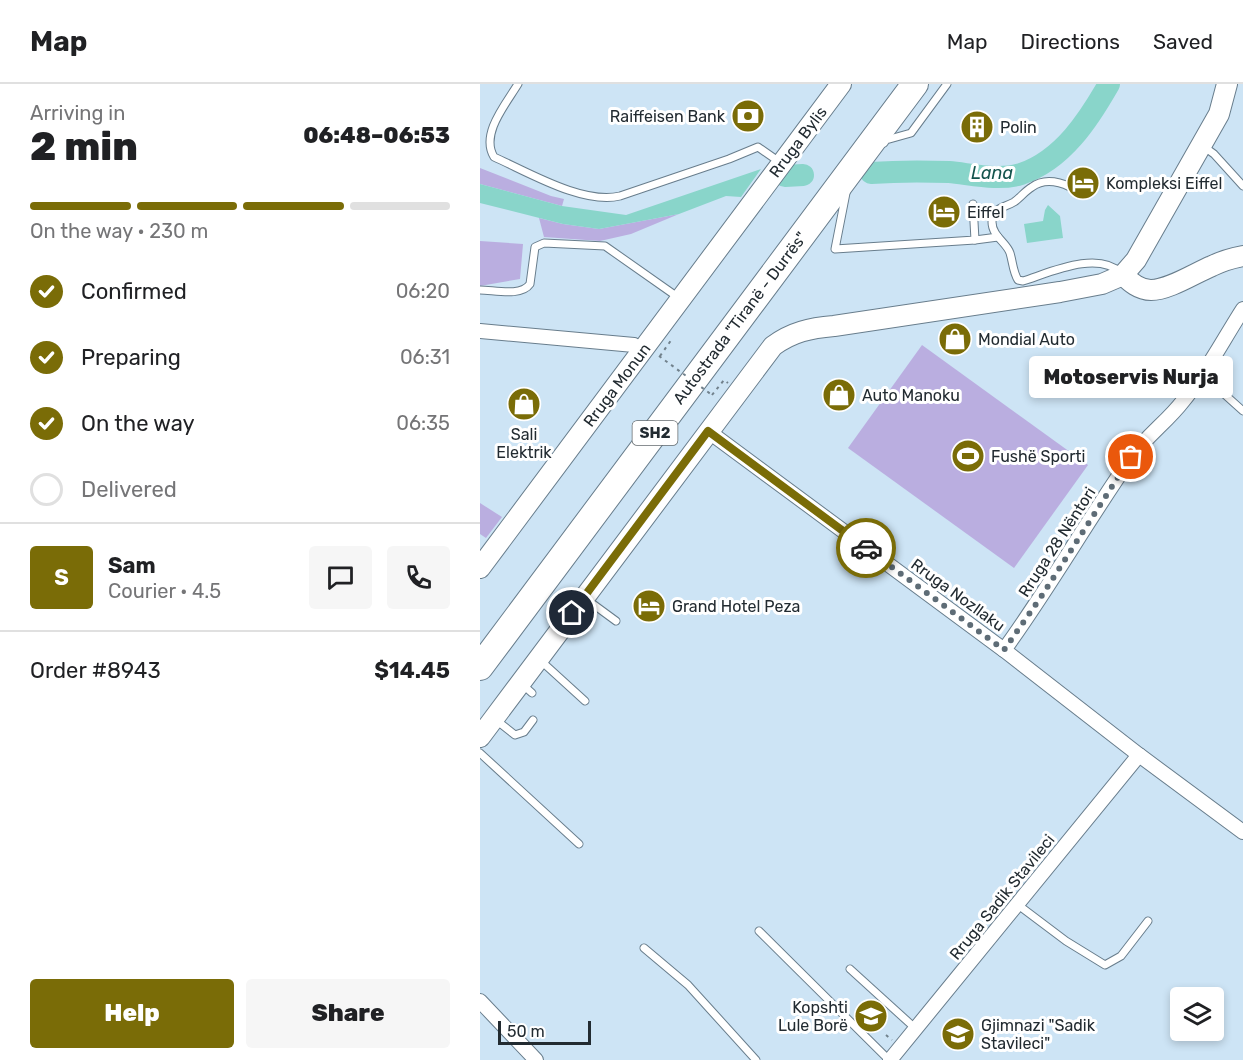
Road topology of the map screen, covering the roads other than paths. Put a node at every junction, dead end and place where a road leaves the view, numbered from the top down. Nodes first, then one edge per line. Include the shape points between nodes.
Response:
1 (518, 84) edge
2 (841, 84) edge
3 (893, 84) edge
4 (915, 84) edge
5 (947, 84) edge
6 (1227, 84) edge
7 (1203, 146) junction
8 (865, 147) junction
9 (782, 163) junction
10 (852, 186) dead end
11 (1243, 186) edge
12 (1075, 190) dead end
13 (818, 199) junction
14 (754, 201) joint
15 (973, 204) dead end
16 (998, 237) junction
17 (975, 240) junction
18 (1243, 256) edge
19 (1220, 263) junction
20 (1243, 266) edge
21 (1123, 275) junction
22 (480, 290) edge
23 (681, 299) junction
24 (1243, 309) edge
25 (480, 331) edge
26 (651, 353) junction
27 (1203, 375) junction
28 (1243, 411) edge
29 (708, 431) junction
30 (480, 568) edge
31 (584, 598) junction
32 (616, 621) dead end
33 (480, 638) edge
34 (1004, 650) junction
35 (538, 659) junction
36 (480, 667) edge
37 (585, 701) dead end
38 (494, 718) junction
39 (533, 720) dead end
40 (480, 737) edge
41 (480, 753) edge
42 (1139, 755) junction
43 (1243, 832) edge
44 (579, 844) dead end
45 (1017, 904) junction
46 (1148, 921) dead end
47 (759, 931) dead end
48 (644, 948) dead end
49 (850, 969) dead end
50 (480, 1001) edge
51 (916, 1029) junction
52 (534, 1059) edge
53 (756, 1060) edge
54 (889, 1060) edge

1 - 9 lane via 492,130 489,144 494,157 579,193 611,199 758,147
2 - 9 main road, Rruga Bylis
3 - 8 highway, Autostrada "Tiranë - Durrës" / SH2
4 - 8 highway, Autostrada "Tiranë - Durrës" / SH2
5 - 8 lane via 911,133
6 - 7 main road via 1220,114
7 - 11 lane
7 - 21 main road via 1136,260
8 - 13 highway, Autostrada "Tiranë - Durrës" / SH2
9 - 14 main road, Rruga Bylis
10 - 17 lane via 845,195 835,249
12 - 16 lane via 1055,181 1033,186 997,209 992,220
13 - 33 highway, Autostrada "Tiranë - Durrës" / SH2
13 - 36 highway, Autostrada "Tiranë - Durrës" / SH2
14 - 23 main road, Rruga Monun
15 - 17 lane
16 - 17 lane
16 - 21 lane via 1010,252 1018,280 1084,263 1102,265
18 - 19 main road
19 - 20 main road
19 - 21 main road via 1153,290 1142,289
21 - 29 main road via 1102,284 1060,292 795,332 767,351
22 - 23 lane via 526,288 530,284 535,247 554,243 605,246
23 - 26 main road, Rruga Monun
24 - 27 street, Rruga 28 Nëntori
25 - 26 street via 634,345
26 - 30 main road, Rruga Monun
27 - 28 lane
27 - 34 street, Rruga 28 Nëntori via 1174,413 1152,431 1131,457
29 - 31 main road
29 - 34 street, Rruga Nozllaku
31 - 32 lane
31 - 35 main road
34 - 42 street, Rruga Nozllaku
35 - 37 lane
35 - 38 main road via 526,687
38 - 39 lane via 515,735 524,732
38 - 40 main road
41 - 44 lane
42 - 43 street, Rruga Nozllaku
42 - 45 street, Rruga Sadik Stavileci
45 - 46 lane via 1105,965 1121,956
45 - 51 street, Rruga Sadik Stavileci
47 - 54 lane
48 - 53 lane via 688,985
49 - 51 lane
50 - 52 street
51 - 54 street, Rruga Sadik Stavileci

